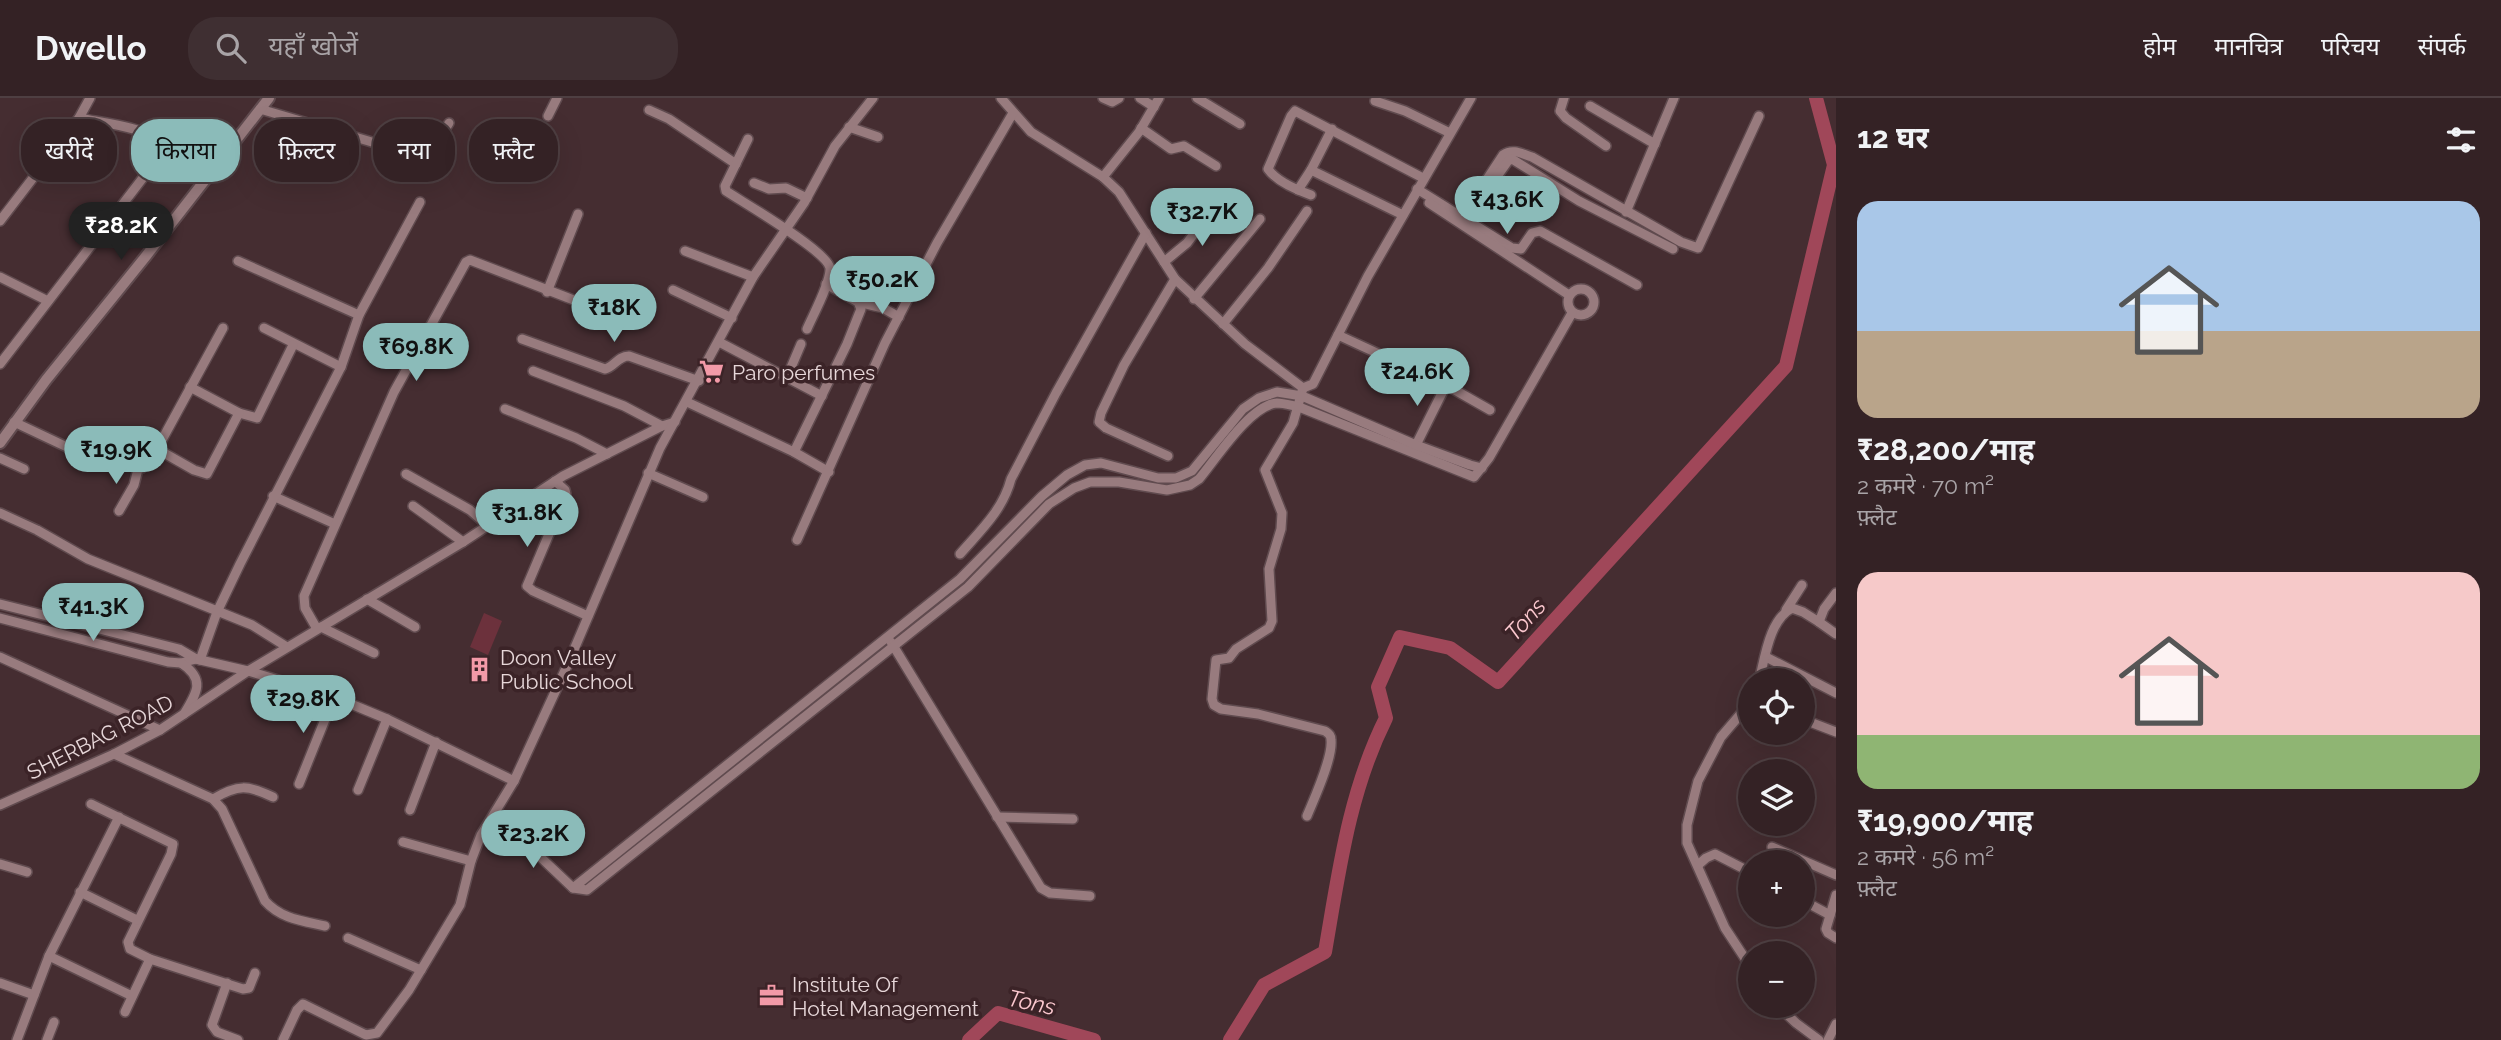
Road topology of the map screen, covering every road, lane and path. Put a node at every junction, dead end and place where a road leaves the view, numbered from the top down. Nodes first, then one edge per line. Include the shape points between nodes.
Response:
1 (90, 98) edge
2 (269, 98) edge
3 (557, 98) edge
4 (873, 98) edge
5 (1001, 98) edge
6 (1103, 98) edge
7 (1119, 98) edge
8 (1140, 98) edge
9 (1198, 98) edge
10 (1471, 98) edge
11 (1564, 98) edge
12 (1674, 98) edge
13 (1375, 101) dead end
14 (1156, 103) edge
15 (1590, 106) dead end
16 (260, 110) junction
17 (649, 110) dead end
18 (1013, 113) junction
19 (548, 116) dead end
20 (1759, 116) dead end
21 (79, 118) junction
22 (1240, 124) dead end
23 (849, 127) junction
24 (1141, 128) junction
25 (1332, 130) junction
26 (1450, 133) junction
27 (878, 137) dead end
28 (748, 139) dead end
29 (373, 143) edge
30 (1655, 144) junction
31 (1606, 146) dead end
32 (736, 164) junction
33 (1216, 166) dead end
34 (1311, 170) junction
35 (1103, 177) junction
36 (1423, 178) junction
37 (754, 183) dead end
38 (1417, 189) junction
39 (1298, 190) junction
40 (1311, 195) dead end
41 (807, 198) junction
42 (420, 202) dead end
43 (1429, 203) dead end
44 (1468, 208) dead end
45 (1213, 209) dead end
46 (1307, 211) dead end
47 (1626, 212) junction
48 (578, 214) dead end
49 (1403, 215) junction
50 (1260, 219) dead end
51 (1467, 219) junction
52 (0, 220) edge
53 (787, 230) junction
54 (1146, 233) junction
55 (1673, 249) dead end
56 (685, 250) dead end
57 (238, 261) dead end
58 (1164, 262) junction
59 (0, 277) edge
60 (753, 278) junction
61 (1175, 279) junction
62 (825, 284) junction
63 (1637, 285) dead end
64 (673, 290) dead end
65 (547, 292) junction
66 (1569, 295) junction
67 (1194, 299) junction
68 (48, 301) junction
69 (858, 302) junction
70 (1572, 313) junction
71 (359, 315) junction
72 (615, 317) dead end
73 (899, 317) junction
74 (732, 318) junction
75 (1223, 324) junction
76 (223, 328) dead end
77 (264, 328) dead end
78 (807, 329) dead end
79 (1338, 335) junction
80 (522, 339) dead end
81 (719, 342) junction
82 (800, 344) dead end
83 (293, 345) junction
84 (0, 364) edge
85 (341, 367) junction
86 (533, 371) dead end
87 (787, 377) junction
88 (699, 381) junction
89 (1446, 385) junction
90 (190, 387) junction
91 (1303, 392) junction
92 (822, 396) junction
93 (687, 402) junction
94 (1299, 407) junction
95 (505, 409) dead end
96 (1490, 410) dead end
97 (239, 413) junction
98 (14, 422) junction
99 (675, 422) junction
100 (662, 426) junction
101 (0, 443) edge
102 (1416, 444) junction
103 (158, 449) junction
104 (794, 452) junction
105 (607, 454) junction
106 (1168, 456) dead end
107 (0, 458) edge
108 (1482, 468) junction
109 (138, 469) junction
110 (24, 470) dead end
111 (829, 472) junction
112 (648, 473) junction
113 (406, 474) dead end
114 (555, 481) junction
115 (273, 496) junction
116 (703, 497) dead end
117 (413, 506) dead end
118 (118, 512) dead end
119 (0, 513) edge
120 (335, 524) junction
121 (488, 526) junction
122 (797, 540) dead end
123 (463, 542) junction
124 (960, 554) dead end
125 (1802, 585) dead end
126 (1836, 593) edge
127 (367, 599) junction
128 (0, 604) edge
129 (1785, 611) junction
130 (217, 612) junction
131 (588, 616) junction
132 (0, 618) edge
133 (1819, 622) junction
134 (415, 627) dead end
135 (319, 628) junction
136 (1836, 634) edge
137 (888, 637) junction
138 (287, 647) junction
139 (893, 647) junction
140 (373, 653) dead end
141 (0, 657) edge
142 (1766, 657) junction
143 (198, 659) junction
144 (181, 663) junction
145 (1763, 668) edge
146 (248, 671) junction
147 (1836, 693) edge
148 (814, 696) junction
149 (334, 697) junction
150 (821, 704) junction
151 (183, 715) junction
152 (1738, 717) edge
153 (387, 719) junction
154 (1815, 724) edge
155 (160, 730) junction
156 (1836, 732) edge
157 (436, 742) junction
158 (114, 754) junction
159 (514, 781) junction
160 (299, 784) dead end
161 (358, 790) dead end
162 (273, 797) dead end
163 (213, 799) junction
164 (91, 804) dead end
165 (0, 805) edge
166 (410, 810) dead end
167 (495, 814) junction
168 (1307, 816) dead end
169 (119, 817) junction
170 (997, 817) junction
171 (1073, 819) dead end
172 (665, 822) junction
173 (403, 842) dead end
174 (1772, 847) dead end
175 (471, 861) junction
176 (0, 864) edge
177 (1698, 866) junction
178 (1738, 866) edge
179 (27, 872) dead end
180 (1836, 875) edge
181 (573, 888) junction
182 (79, 892) junction
183 (1836, 895) edge
184 (1090, 896) dead end
185 (1815, 907) edge
186 (1830, 915) junction
187 (137, 920) junction
188 (325, 926) dead end
189 (1836, 937) edge
190 (348, 938) dead end
191 (1738, 948) edge
192 (49, 956) junction
193 (150, 959) junction
194 (421, 970) junction
195 (255, 973) dead end
196 (0, 983) edge
197 (227, 983) junction
198 (34, 995) junction
199 (132, 996) junction
200 (125, 1012) dead end
201 (1791, 1018) edge
202 (54, 1022) dead end
203 (1836, 1024) edge
204 (17, 1040) edge
205 (47, 1040) edge
206 (238, 1040) edge
207 (283, 1040) edge
208 (1819, 1040) edge
209 (1828, 1040) edge

1 - 21 street
2 - 16 street
3 - 19 street
4 - 23 street
5 - 18 street
6 - 7 street via 1112,102
8 - 14 street
9 - 22 street
10 - 26 street
11 - 31 street via 1560,111 1566,118
12 - 30 street
13 - 26 street
14 - 24 street
15 - 30 street
16 - 29 street
16 - 98 street
17 - 32 street
18 - 35 street via 1040,139
18 - 73 street
20 - 47 street via 1698,248
21 - 52 street
21 - 68 street via 143,132 159,139 162,153
23 - 27 street
23 - 41 street
24 - 33 street via 1171,149 1184,146
24 - 35 street
25 - 34 street
25 - 36 street
25 - 39 street via 1298,111 1291,116 1268,169
26 - 36 street
28 - 32 street
30 - 47 street
32 - 53 street via 726,191
34 - 39 street
34 - 49 street
35 - 54 street via 1119,192
36 - 38 street
37 - 41 street via 769,189 786,188
38 - 49 street
38 - 51 street
39 - 40 street
41 - 53 street
42 - 71 street
43 - 66 street
44 - 47 street via 1508,151 1532,158
45 - 58 street via 1187,243
46 - 75 street
48 - 65 street
49 - 79 street
50 - 67 street
51 - 55 street via 1512,159 1579,201
51 - 63 street via 1517,250 1532,233 1548,234
53 - 60 street
53 - 62 street via 827,260 830,270
54 - 58 street
54 - 124 street via 1056,393 997,511
56 - 60 street
57 - 71 street
58 - 61 street
59 - 68 street
60 - 74 street
61 - 67 street
61 - 106 street via 1099,417 1106,428
62 - 69 street
62 - 78 street
64 - 74 street
65 - 72 street
65 - 120 street via 466,262 394,392
66 - 70 street via 1567,306
66 - 70 street via 1583,289 1594,299 1589,313
67 - 75 street
68 - 84 street
69 - 73 street
69 - 92 street via 861,309 856,325
70 - 108 street
71 - 85 street
73 - 111 street
74 - 81 street
75 - 91 street
76 - 90 street
77 - 83 street
79 - 89 street
79 - 91 street via 1313,384
80 - 88 street via 605,369 629,356
81 - 87 street
81 - 88 street
82 - 87 street
83 - 85 street
83 - 97 street via 260,416
85 - 115 street
86 - 100 street
87 - 92 street
88 - 93 street
89 - 96 street
89 - 102 street
90 - 97 street
90 - 103 street
91 - 94 street
91 - 102 street
91 - 137 street via 1277,392 1259,398 1243,409 1192,471 1176,478 1158,478 1101,463 1067,475 960,579
92 - 104 street
93 - 99 street
93 - 104 street
94 - 108 street via 1472,477
94 - 139 street via 1278,403 1264,407 1190,485 1167,490 1101,481 1073,488 1049,504 968,587
94 - 168 street via 1265,470 1282,513 1269,569 1272,621 1229,657 1216,660 1212,699 1221,709 1329,734 1325,767
95 - 105 street
97 - 103 street via 207,474
98 - 101 street
98 - 109 street via 86,456
99 - 100 street, SHERBAG ROAD
99 - 112 street
100 - 105 street, SHERBAG ROAD
102 - 108 street
103 - 109 street via 146,466
104 - 111 street
105 - 114 street, SHERBAG ROAD
107 - 110 street
109 - 118 street
111 - 122 street
112 - 116 street
112 - 131 street
113 - 121 street via 470,510
114 - 121 street, SHERBAG ROAD
114 - 131 street via 566,494 527,586
115 - 120 street
115 - 130 street
117 - 123 street
119 - 130 street via 88,559
120 - 135 street via 304,596 305,608
121 - 123 street, SHERBAG ROAD
123 - 127 street, SHERBAG ROAD
125 - 129 street
126 - 133 street
127 - 134 street
127 - 135 street, SHERBAG ROAD
128 - 143 street via 179,649
129 - 133 street via 1792,608
129 - 142 street via 1772,629
130 - 138 street via 252,625
130 - 143 street
131 - 159 street
132 - 144 street
133 - 136 street
135 - 138 street, SHERBAG ROAD
135 - 140 street
137 - 139 street
137 - 148 street
138 - 146 street, SHERBAG ROAD
139 - 150 street
139 - 170 street
141 - 155 street
142 - 145 street
142 - 147 street
143 - 144 street
143 - 146 street
144 - 151 street via 198,680
146 - 149 street
146 - 151 street, SHERBAG ROAD
148 - 150 street
148 - 172 street
149 - 153 street
149 - 160 street
150 - 172 street
151 - 155 street, SHERBAG ROAD
152 - 177 street via 1721,737 1696,789 1687,843
153 - 157 street
153 - 161 street
154 - 156 street
155 - 158 street, SHERBAG ROAD
157 - 159 street
157 - 166 street
158 - 163 street
158 - 165 street, SHERBAG ROAD
159 - 167 street
162 - 163 street via 245,787
163 - 188 street via 265,901 284,916
164 - 169 street
167 - 175 street
167 - 181 street
169 - 182 street
169 - 187 street via 173,844
170 - 171 street
170 - 184 street via 1041,888
172 - 181 street
172 - 181 street via 587,890
173 - 175 street
174 - 180 street
175 - 194 street via 460,905
176 - 179 street
177 - 178 street via 1715,854
177 - 191 street
182 - 187 street
182 - 192 street
183 - 186 street
185 - 186 street
186 - 189 street via 1826,932
187 - 193 street via 128,947
190 - 194 street
192 - 198 street
192 - 199 street
193 - 197 street
193 - 199 street
194 - 207 street via 377,1033 366,1035 303,1004
195 - 197 street via 249,988
196 - 198 street
197 - 206 street via 212,1025 216,1032
198 - 204 street
199 - 200 street
201 - 208 street
202 - 205 street
203 - 209 street

